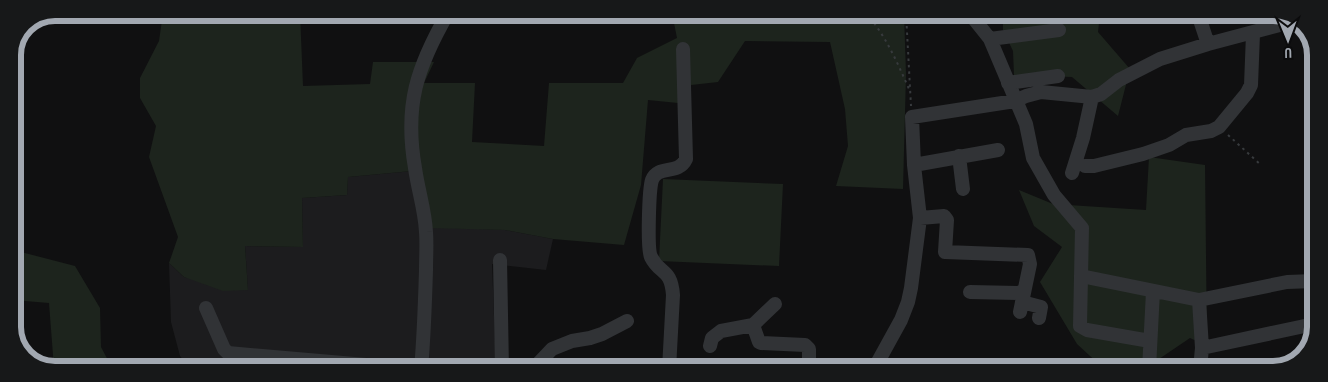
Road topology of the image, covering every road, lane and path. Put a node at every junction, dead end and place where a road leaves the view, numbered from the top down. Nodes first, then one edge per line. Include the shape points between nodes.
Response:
1 (444, 21) edge
2 (873, 21) edge
3 (906, 21) edge
4 (976, 21) edge
5 (1200, 21) edge
6 (1286, 24) edge
7 (1059, 30) dead end
8 (1253, 34) junction
9 (990, 39) junction
10 (1208, 44) junction
11 (684, 49) dead end
12 (1058, 76) dead end
13 (1008, 83) junction
14 (910, 90) junction
15 (1092, 97) junction
16 (1015, 101) junction
17 (912, 117) junction
18 (1219, 127) junction
19 (998, 150) dead end
20 (959, 156) junction
21 (914, 165) junction
22 (1085, 166) dead end
23 (1261, 166) dead end
24 (1072, 173) dead end
25 (963, 189) dead end
26 (920, 218) junction
27 (500, 260) dead end
28 (1080, 276) junction
29 (1307, 281) edge
30 (1153, 291) junction
31 (970, 292) dead end
32 (1199, 300) junction
33 (1022, 302) junction
34 (776, 304) dead end
35 (206, 308) dead end
36 (1039, 318) dead end
37 (627, 321) dead end
38 (753, 325) junction
39 (1307, 326) edge
40 (1150, 341) junction
41 (710, 346) dead end
42 (1202, 348) junction
43 (332, 361) edge
44 (422, 361) edge
45 (502, 361) edge
46 (541, 361) edge
47 (669, 361) edge
48 (809, 361) edge
49 (878, 361) edge
50 (1149, 361) edge
51 (1201, 361) edge

1 - 44 street via 422,64 411,113 411,140 426,233
2 - 14 path
3 - 14 path
4 - 9 street
5 - 10 street
6 - 8 street
7 - 9 street
8 - 10 street
8 - 18 street via 1251,85
9 - 13 street
10 - 15 street via 1160,59
11 - 47 street via 686,159 679,168 658,172 650,189 650,255 672,283
12 - 13 street
13 - 16 street
14 - 17 path
15 - 16 street via 1041,92
15 - 24 street
16 - 17 street
16 - 28 street via 1026,124 1033,158 1054,195 1082,228
17 - 21 street
18 - 22 street via 1186,135 1169,146 1143,154
18 - 23 path
19 - 20 street
20 - 21 street
20 - 25 street
21 - 26 street
26 - 33 street via 944,216 948,220 945,252 1028,254 1030,264
26 - 49 street via 908,302
27 - 45 street
28 - 30 street
28 - 40 street via 1080,326
29 - 32 street via 1287,282
30 - 32 street
30 - 40 street
31 - 33 street
32 - 42 street
33 - 36 street via 1041,307
34 - 38 street
35 - 43 street via 228,352
37 - 46 street via 602,334 552,349
38 - 41 street via 721,331 712,338
38 - 48 street via 758,342 808,346
39 - 42 street
40 - 50 street
42 - 51 street

